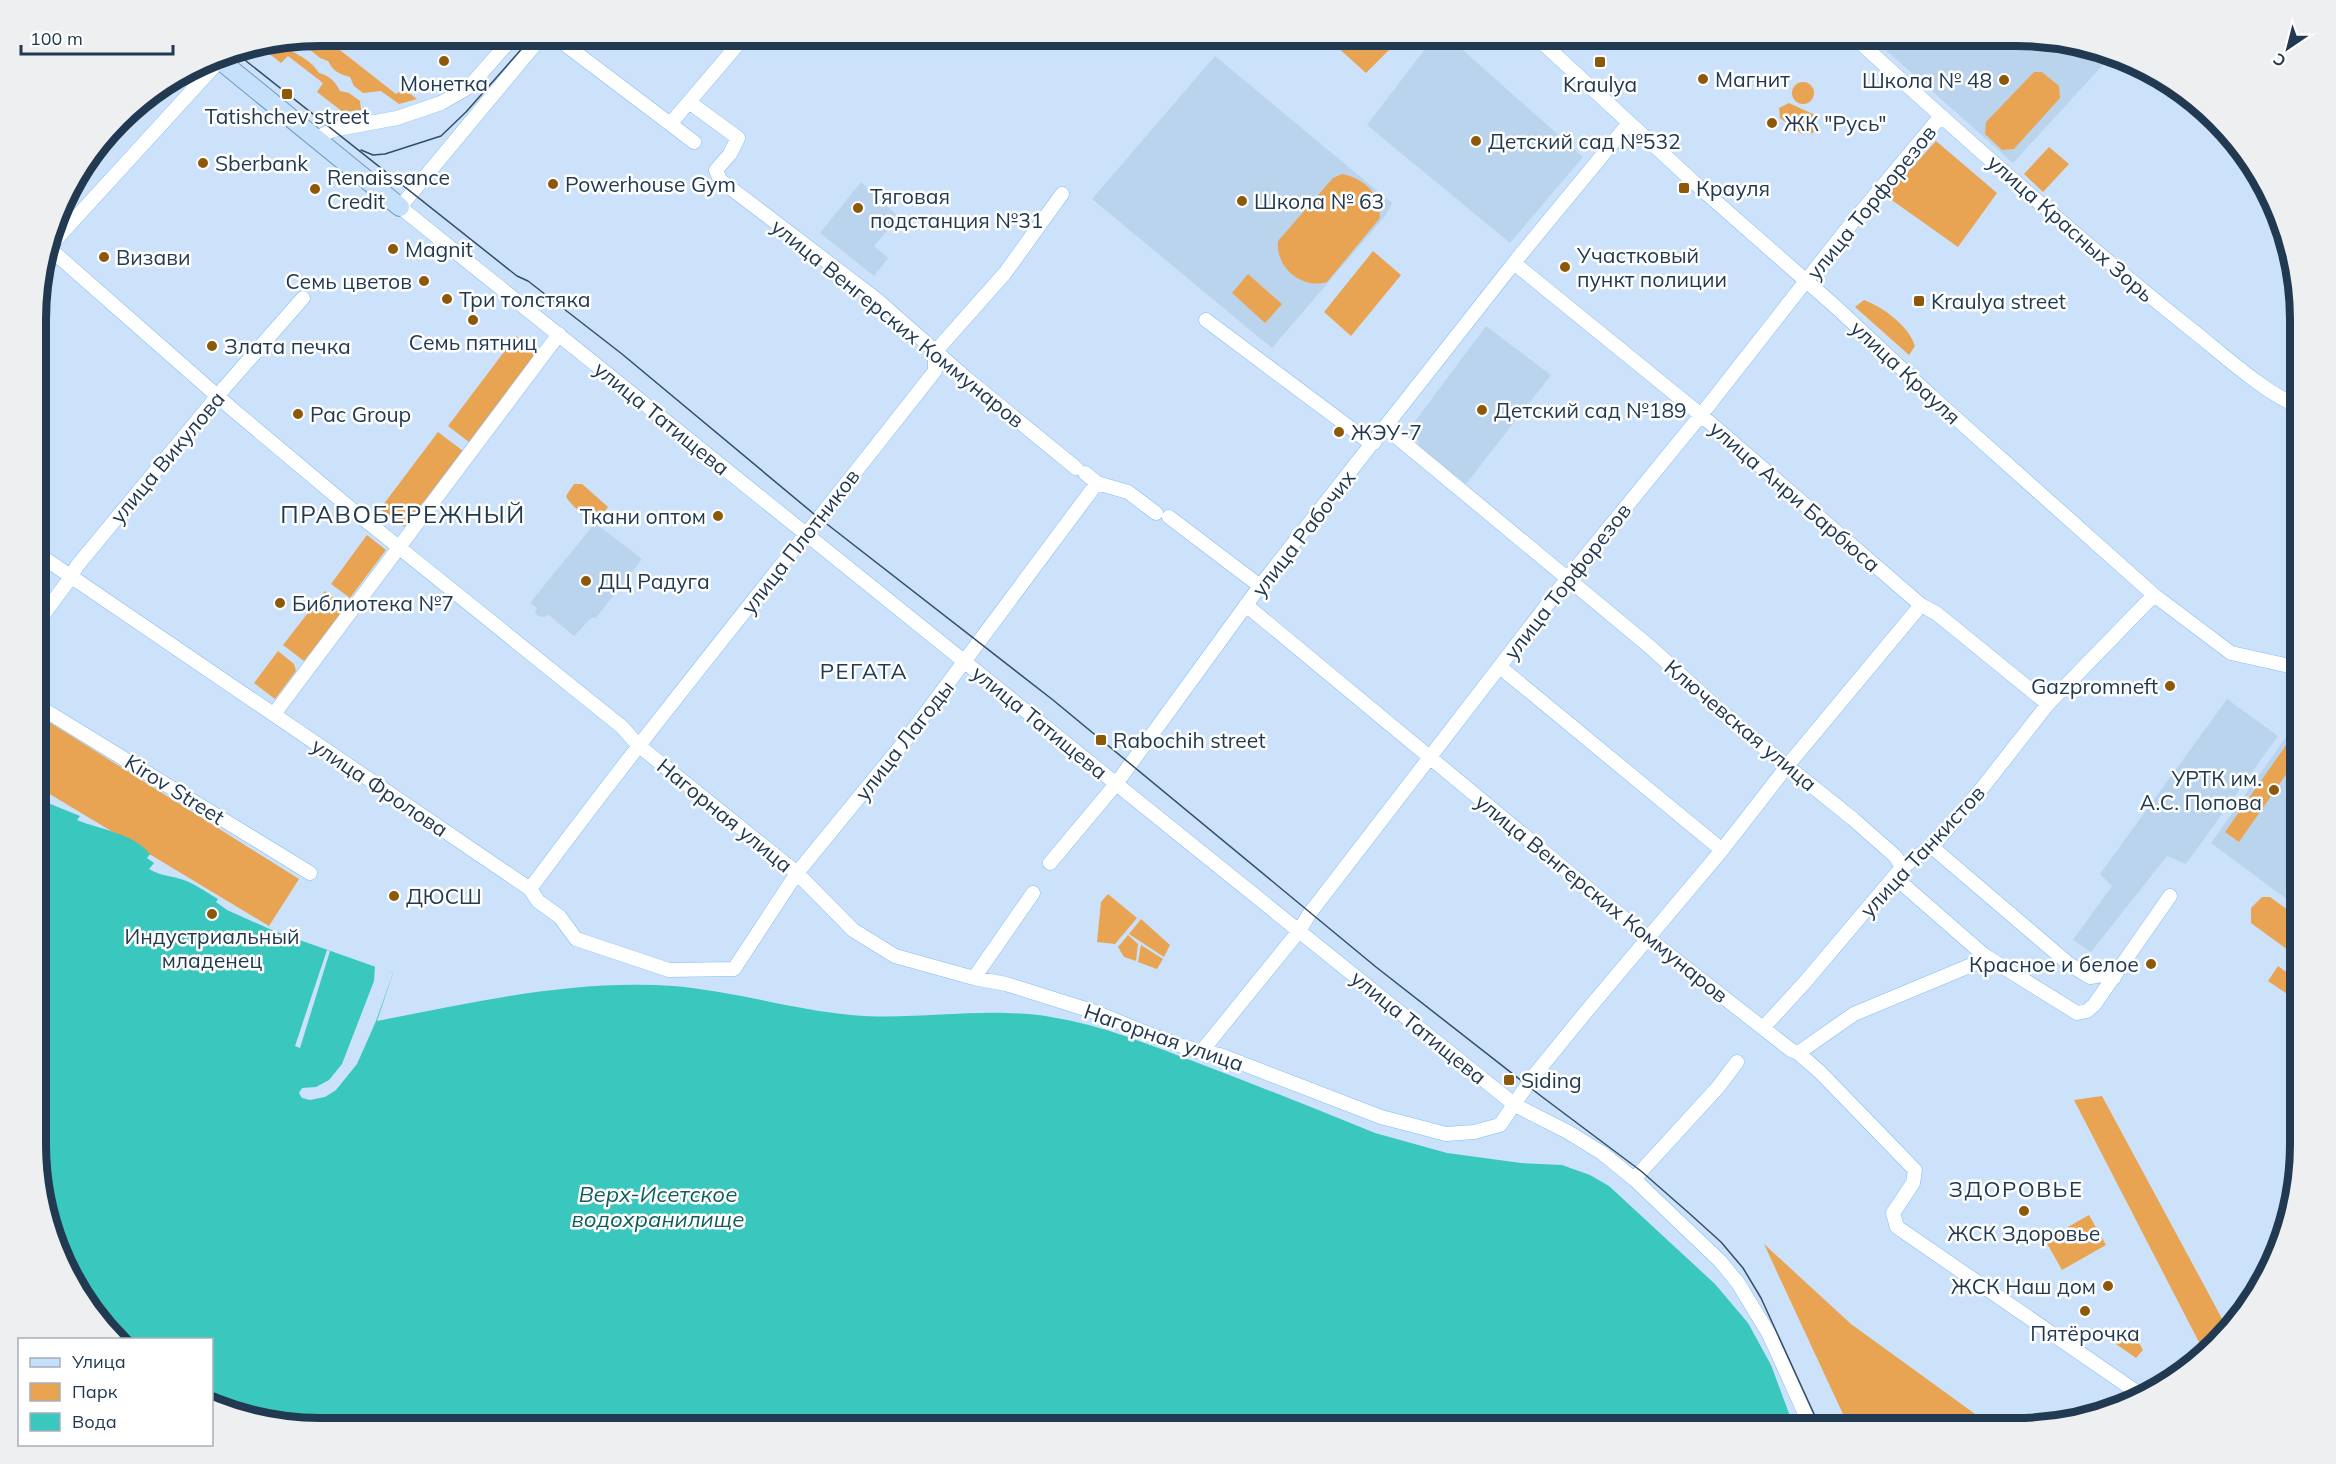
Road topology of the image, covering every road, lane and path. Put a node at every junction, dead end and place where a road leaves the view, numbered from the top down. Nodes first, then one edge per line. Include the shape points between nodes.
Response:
1 (505, 46) edge
2 (534, 46) edge
3 (567, 46) edge
4 (737, 46) edge
5 (1546, 46) edge
6 (1863, 46) edge
7 (225, 64) edge
8 (206, 72) edge
9 (689, 102) junction
10 (1941, 116) junction
11 (671, 123) junction
12 (1629, 123) junction
13 (316, 138) junction
14 (694, 142) dead end
15 (1062, 194) dead end
16 (400, 207) junction
17 (60, 235) edge
18 (56, 252) edge
19 (1514, 263) junction
20 (1807, 282) junction
21 (303, 298) dead end
22 (1206, 320) dead end
23 (559, 334) junction
24 (935, 352) junction
25 (217, 397) junction
26 (2290, 402) edge
27 (1701, 415) junction
28 (1386, 428) junction
29 (1374, 442) junction
30 (1097, 483) junction
31 (807, 534) junction
32 (399, 547) junction
33 (46, 560) edge
34 (71, 577) junction
35 (1567, 579) junction
36 (1260, 586) junction
37 (2154, 595) junction
38 (1246, 605) junction
39 (1921, 605) junction
40 (46, 611) edge
41 (965, 662) junction
42 (2290, 666) edge
43 (1500, 667) junction
44 (2048, 704) junction
45 (46, 711) edge
46 (274, 714) junction
47 (638, 745) junction
48 (1430, 757) junction
49 (1788, 765) junction
50 (1116, 783) junction
51 (1932, 847) junction
52 (1722, 850) junction
53 (1050, 863) dead end
54 (1903, 868) junction
55 (310, 873) dead end
56 (797, 873) junction
57 (530, 889) junction
58 (1033, 893) dead end
59 (2170, 896) dead end
60 (1299, 931) junction
61 (1649, 939) junction
62 (1984, 955) junction
63 (734, 969) joint
64 (974, 978) junction
65 (2114, 978) junction
66 (1763, 1028) junction
67 (1201, 1052) junction
68 (1798, 1053) junction
69 (1737, 1062) dead end
70 (1515, 1105) junction
71 (1634, 1179) junction
72 (2134, 1390) edge
73 (1807, 1418) edge

1 - 13 street via 469,87 441,103 397,118 333,130
2 - 16 street
3 - 11 street
4 - 9 street
5 - 12 street, улица Крауля
6 - 10 street, улица Красных Зорь
7 - 13 main road, улица Татищева
8 - 17 street
9 - 11 street
9 - 24 street, улица Венгерских Коммунаров via 738,138 716,170 720,180 876,299
10 - 20 street, улица Торфорезов
10 - 26 street, улица Красных Зорь via 2166,309
11 - 14 street
12 - 19 street, улица Рабочих
12 - 20 street, улица Крауля
13 - 16 main road, улица Татищева
15 - 24 street, улица Плотников via 1005,273
16 - 23 street, улица Татищева
18 - 25 street, Нагорная улица
19 - 27 street, улица Анри Барбюса
19 - 28 street, улица Рабочих
20 - 27 street, улица Торфорезов
20 - 37 street, улица Крауля
21 - 25 street, улица Викулова
22 - 29 street
23 - 31 street, улица Татищева
23 - 32 street
24 - 30 street, улица Венгерских Коммунаров
24 - 31 street, улица Плотников via 934,371
25 - 32 street, Нагорная улица
25 - 34 street, улица Викулова
27 - 35 street, улица Торфорезов
27 - 39 street, улица Анри Барбюса
28 - 29 street, улица Рабочих
28 - 35 street, Ключевская улица
29 - 36 street, улица Рабочих
30 - 36 street, улица Венгерских Коммунаров via 1128,492
30 - 41 street, улица Лагоды
31 - 41 street, улица Татищева
31 - 47 street, улица Плотников
32 - 46 street
32 - 47 street, Нагорная улица via 622,727
33 - 34 street, улица Фролова
34 - 40 street, улица Викулова
34 - 46 street, улица Фролова
35 - 43 street, улица Торфорезов
35 - 49 street, Ключевская улица via 1737,726
36 - 38 street, улица Рабочих
37 - 42 street, улица Крауля via 2231,653
37 - 44 street, улица Танкистов
38 - 48 street, улица Венгерских Коммунаров
38 - 50 street, улица Рабочих
39 - 44 street, улица Анри Барбюса
39 - 49 street, Нагорная улица
41 - 50 street, улица Татищева
41 - 56 street, улица Лагоды
43 - 48 street, улица Торфорезов
43 - 52 street
44 - 51 street, улица Танкистов
45 - 55 street, Kirov Street
46 - 57 street, улица Фролова
47 - 56 street, Нагорная улица
47 - 57 street, улица Плотников
48 - 60 street, улица Торфорезов
48 - 61 street, улица Венгерских Коммунаров
49 - 52 street, Нагорная улица
49 - 54 street, Ключевская улица via 1895,856
50 - 53 street, улица Рабочих
50 - 60 street, улица Татищева
51 - 54 street, улица Танкистов
51 - 65 street via 2069,964 2090,977 2109,974
52 - 61 street, Нагорная улица
54 - 62 street, Ключевская улица via 1898,880
54 - 66 street, улица Танкистов
56 - 63 street, улица Лагоды
56 - 64 street, Нагорная улица via 853,930 895,956
57 - 63 street, улица Фролова via 537,901 560,917 576,939 669,970
58 - 64 street
59 - 65 street
60 - 67 street, улица Торфорезов
60 - 70 street, улица Татищева
61 - 66 street, улица Венгерских Коммунаров
61 - 70 street, Нагорная улица via 1532,1078
62 - 65 street, Ключевская улица via 2077,1013 2094,1005
62 - 68 street via 1974,964 1854,1014
64 - 67 street, Нагорная улица via 1095,1012
66 - 68 street, улица Венгерских Коммунаров
67 - 70 street, Нагорная улица via 1220,1055 1381,1117 1446,1134 1500,1125
68 - 72 street via 1915,1170 1913,1183 1893,1213 1897,1227
69 - 71 street
70 - 71 street, улица Татищева via 1569,1132
71 - 73 street, улица Татищева via 1738,1283 1769,1334

